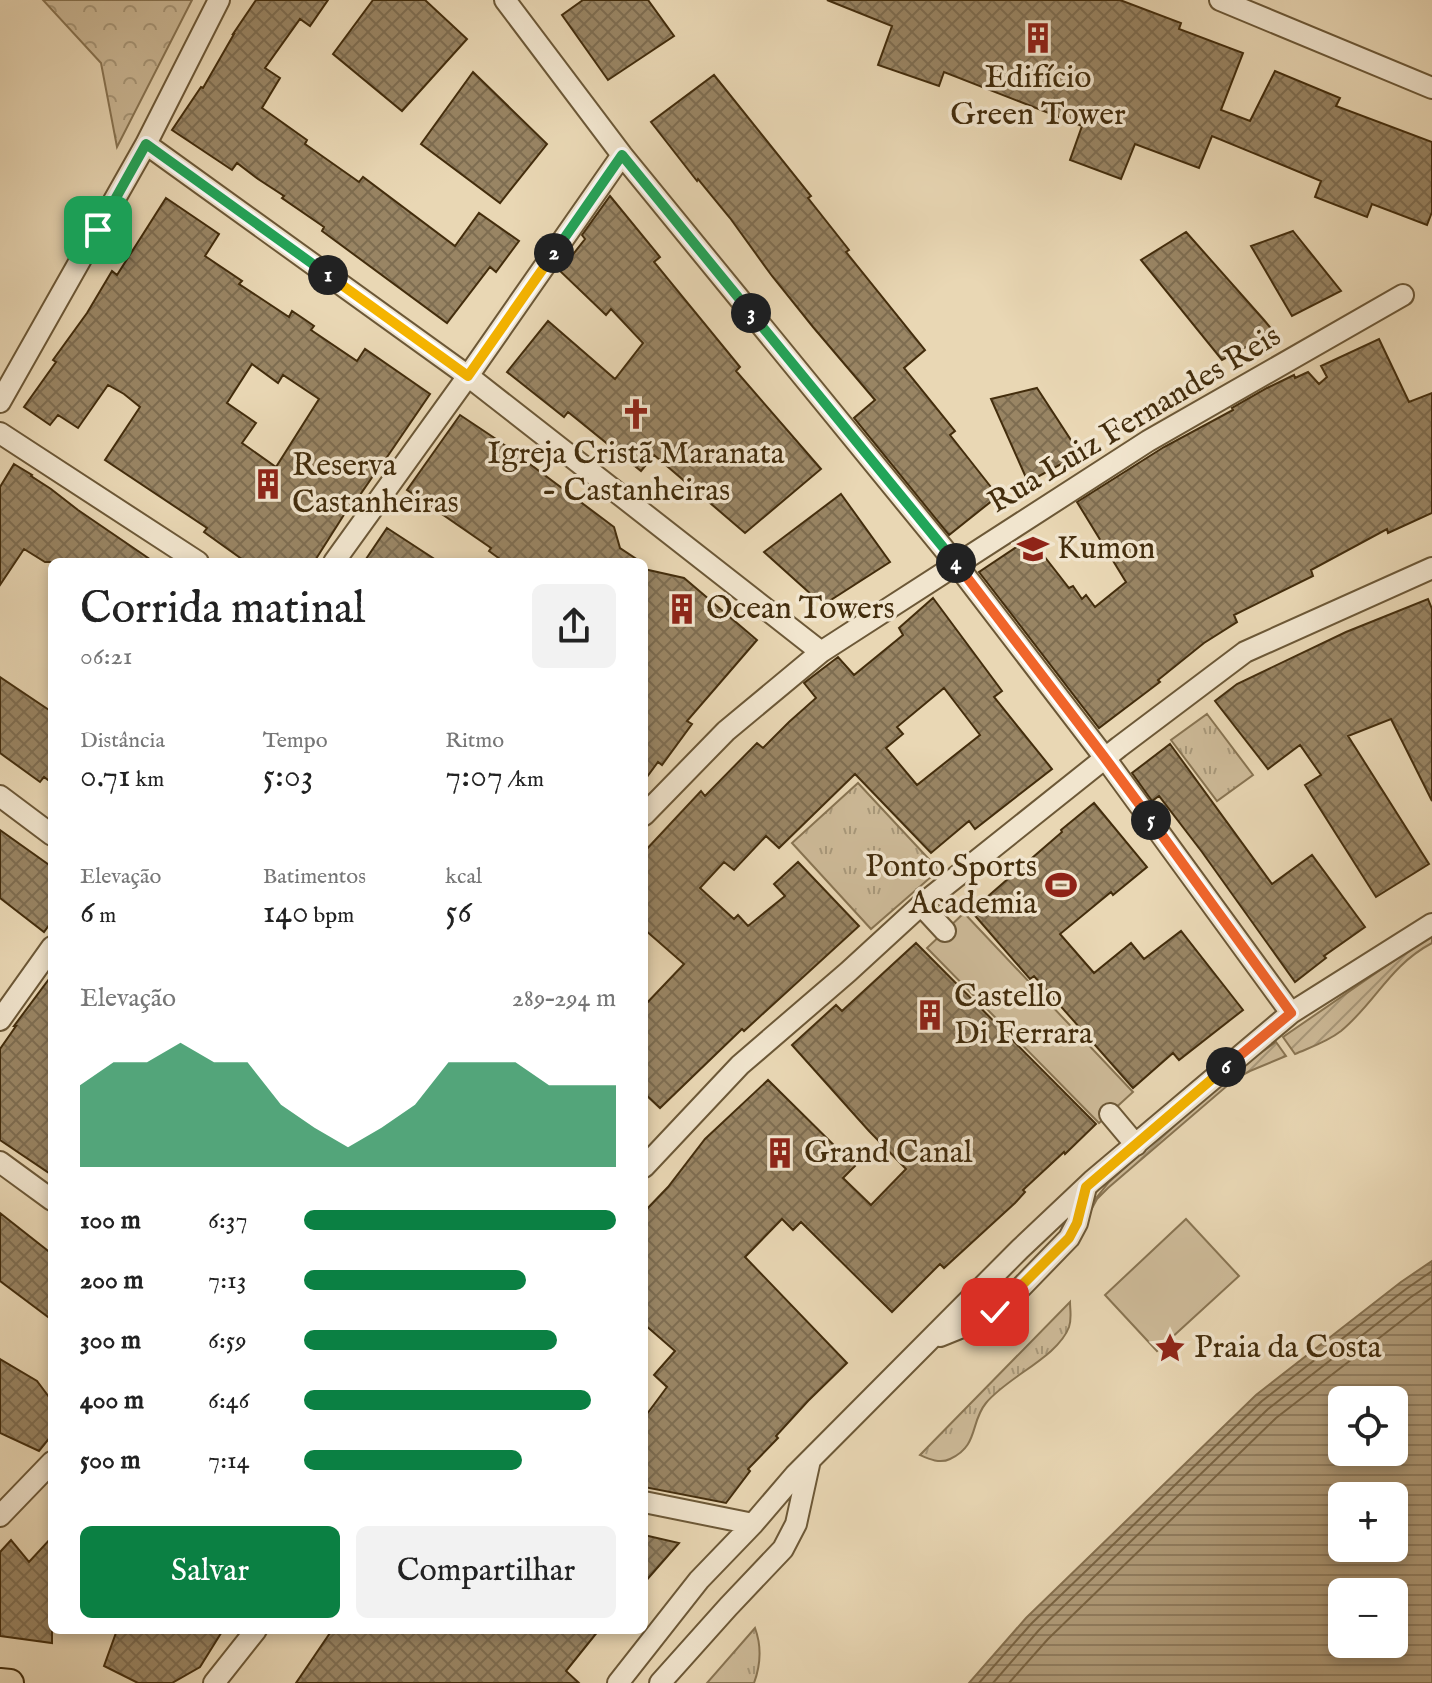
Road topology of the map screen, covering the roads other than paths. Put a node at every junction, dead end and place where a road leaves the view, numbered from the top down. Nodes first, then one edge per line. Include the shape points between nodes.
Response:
1 (219, 0) edge
2 (505, 0) edge
3 (1220, 0) edge
4 (1432, 88) edge
5 (146, 144) junction
6 (622, 155) junction
7 (1403, 295) dead end
8 (468, 376) junction
9 (0, 402) edge
10 (0, 433) edge
11 (192, 558) edge
12 (337, 558) edge
13 (957, 565) junction
14 (1432, 568) edge
15 (821, 652) junction
16 (1105, 758) junction
17 (0, 796) edge
18 (648, 811) edge
19 (48, 832) edge
20 (921, 905) junction
21 (1431, 925) edge
22 (945, 931) dead end
23 (48, 953) edge
24 (1291, 1013) junction
25 (0, 1020) edge
26 (1110, 1114) dead end
27 (1136, 1145) junction
28 (0, 1162) edge
29 (648, 1163) edge
30 (48, 1197) edge
31 (810, 1460) junction
32 (48, 1466) edge
33 (648, 1503) edge
34 (0, 1516) edge
35 (753, 1524) junction
36 (253, 1634) edge
37 (0, 1682) edge
38 (10, 1683) edge
39 (214, 1683) edge
40 (618, 1683) edge
41 (660, 1683) edge

1 - 5 street
2 - 6 street
3 - 4 street
5 - 8 street
5 - 9 street
6 - 8 street
6 - 13 street
7 - 13 street, Rua Luiz Fernandes Reis via 1148,441
8 - 12 street
8 - 15 street
10 - 11 street
13 - 15 street, Rua Luiz Fernandes Reis
13 - 16 street
14 - 16 street via 1245,652
15 - 18 street, Rua Luiz Fernandes Reis via 726,731
16 - 20 street
16 - 24 street
17 - 19 street
20 - 22 street
20 - 29 street via 740,1065
21 - 24 street
23 - 25 street
24 - 27 street
26 - 27 street
27 - 31 street via 1020,1249
28 - 30 street
31 - 35 street
31 - 41 street via 796,1524 783,1549
32 - 34 street
33 - 35 street
35 - 40 street via 699,1580
36 - 39 street
37 - 38 main road

